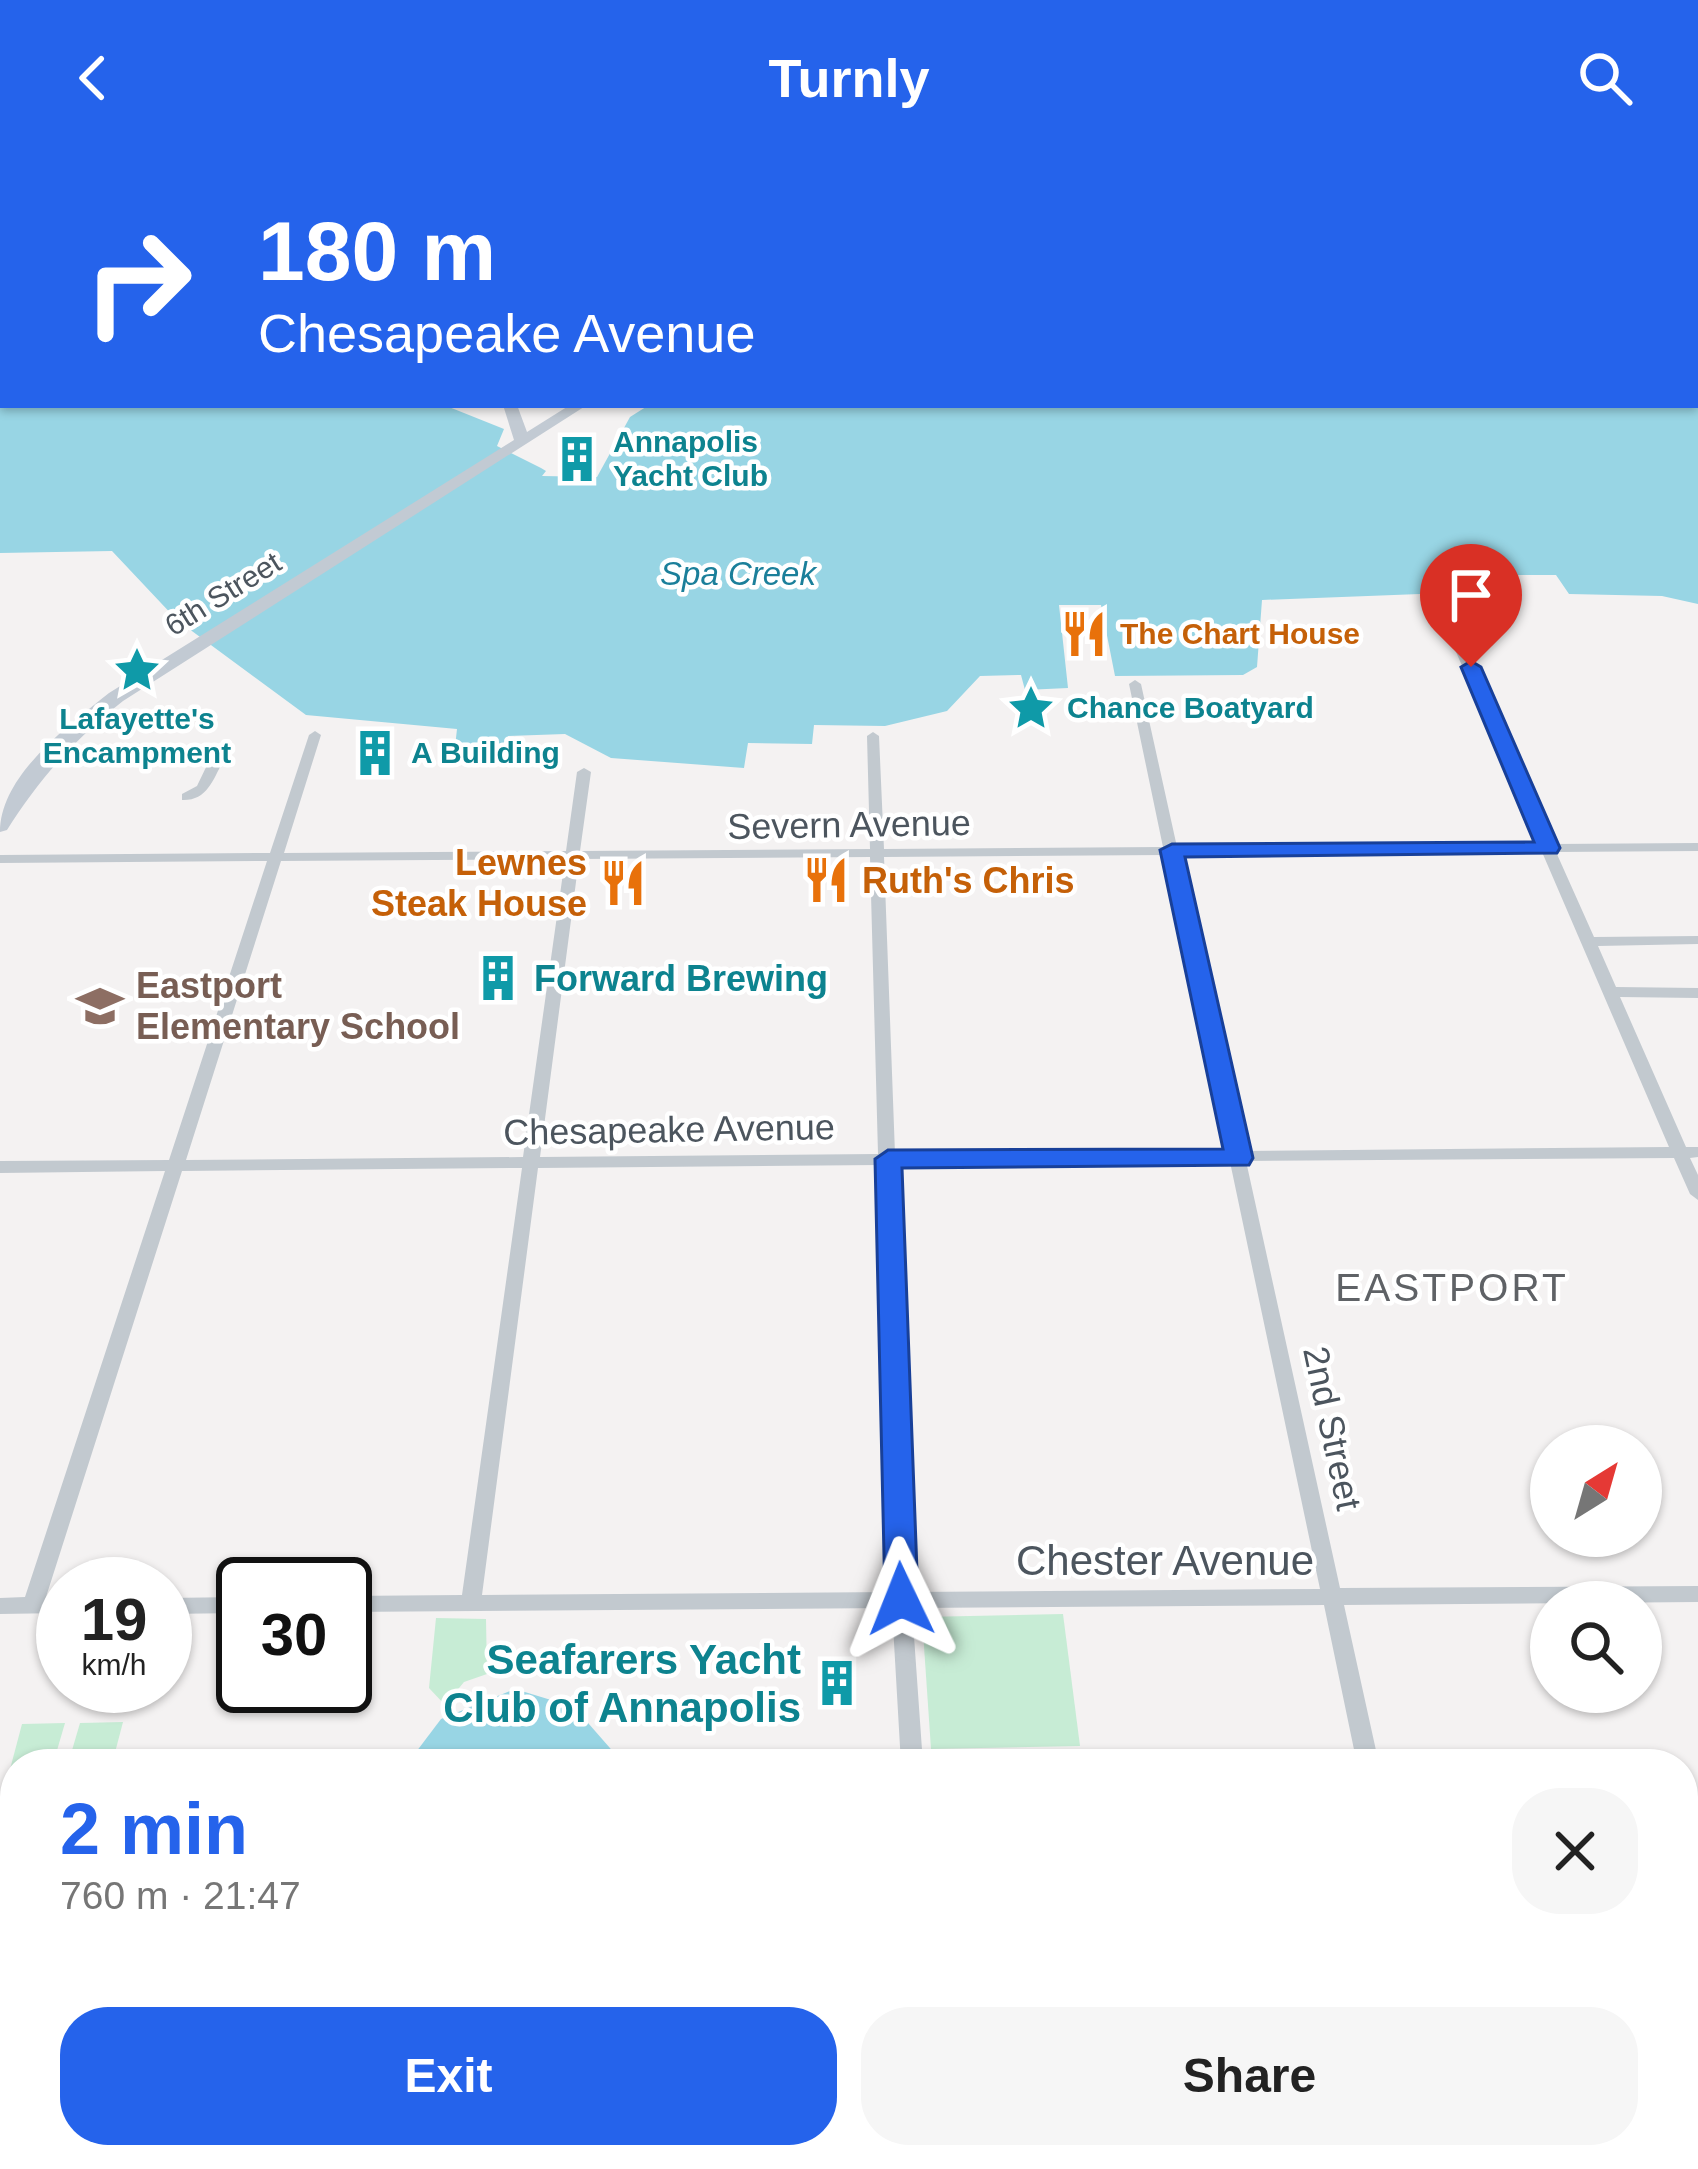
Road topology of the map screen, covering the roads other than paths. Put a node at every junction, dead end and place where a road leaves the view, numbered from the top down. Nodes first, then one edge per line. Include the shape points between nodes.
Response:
1 (510, 408) edge
2 (575, 408) edge
3 (516, 445) junction
4 (1440, 601) dead end
5 (1135, 684) dead end
6 (315, 735) dead end
7 (873, 736) dead end
8 (216, 761) dead end
9 (584, 772) dead end
10 (187, 797) dead end
11 (0, 826) edge
12 (1698, 847) edge
13 (1549, 848) junction
14 (1172, 850) junction
15 (880, 854) junction
16 (572, 856) junction
17 (275, 858) junction
18 (0, 859) edge
19 (1698, 940) edge
20 (1587, 942) junction
21 (1610, 992) junction
22 (1698, 993) edge
23 (1689, 1152) edge
24 (1239, 1158) junction
25 (888, 1159) junction
26 (530, 1163) junction
27 (178, 1164) junction
28 (0, 1167) edge
29 (1698, 1194) edge
30 (1698, 1594) edge
31 (1333, 1595) junction
32 (901, 1599) junction
33 (471, 1601) junction
34 (372, 1603) edge
35 (32, 1605) junction
36 (36, 1605) edge
37 (0, 1606) edge
38 (911, 1749) edge
39 (1365, 1749) edge

1 - 3 main road
2 - 3 main road, 6th Street
3 - 11 main road, 6th Street via 154,671 76,729
4 - 13 street
5 - 14 street, 2nd Street
6 - 17 street
7 - 15 street
8 - 10 street via 203,788
9 - 16 street
12 - 13 street, Severn Avenue
13 - 14 street, Severn Avenue
13 - 20 street
14 - 15 street, Severn Avenue
14 - 24 street, 2nd Street
15 - 16 street, Severn Avenue
15 - 25 street
16 - 17 street, Severn Avenue
16 - 26 street
17 - 18 street, Severn Avenue
17 - 27 street
19 - 20 street
20 - 21 street
21 - 22 street
21 - 23 street
23 - 24 street, Chesapeake Avenue
23 - 29 street
24 - 25 street, Chesapeake Avenue
24 - 31 street, 2nd Street
25 - 26 street, Chesapeake Avenue
25 - 32 street
26 - 27 street, Chesapeake Avenue
26 - 33 street
27 - 28 street, Chesapeake Avenue
27 - 35 street
30 - 31 street, Chester Avenue
31 - 32 street, Chester Avenue
31 - 39 street, 2nd Street
32 - 33 street, Chester Avenue
32 - 38 street
33 - 34 street, Chester Avenue
35 - 36 street
35 - 37 street

